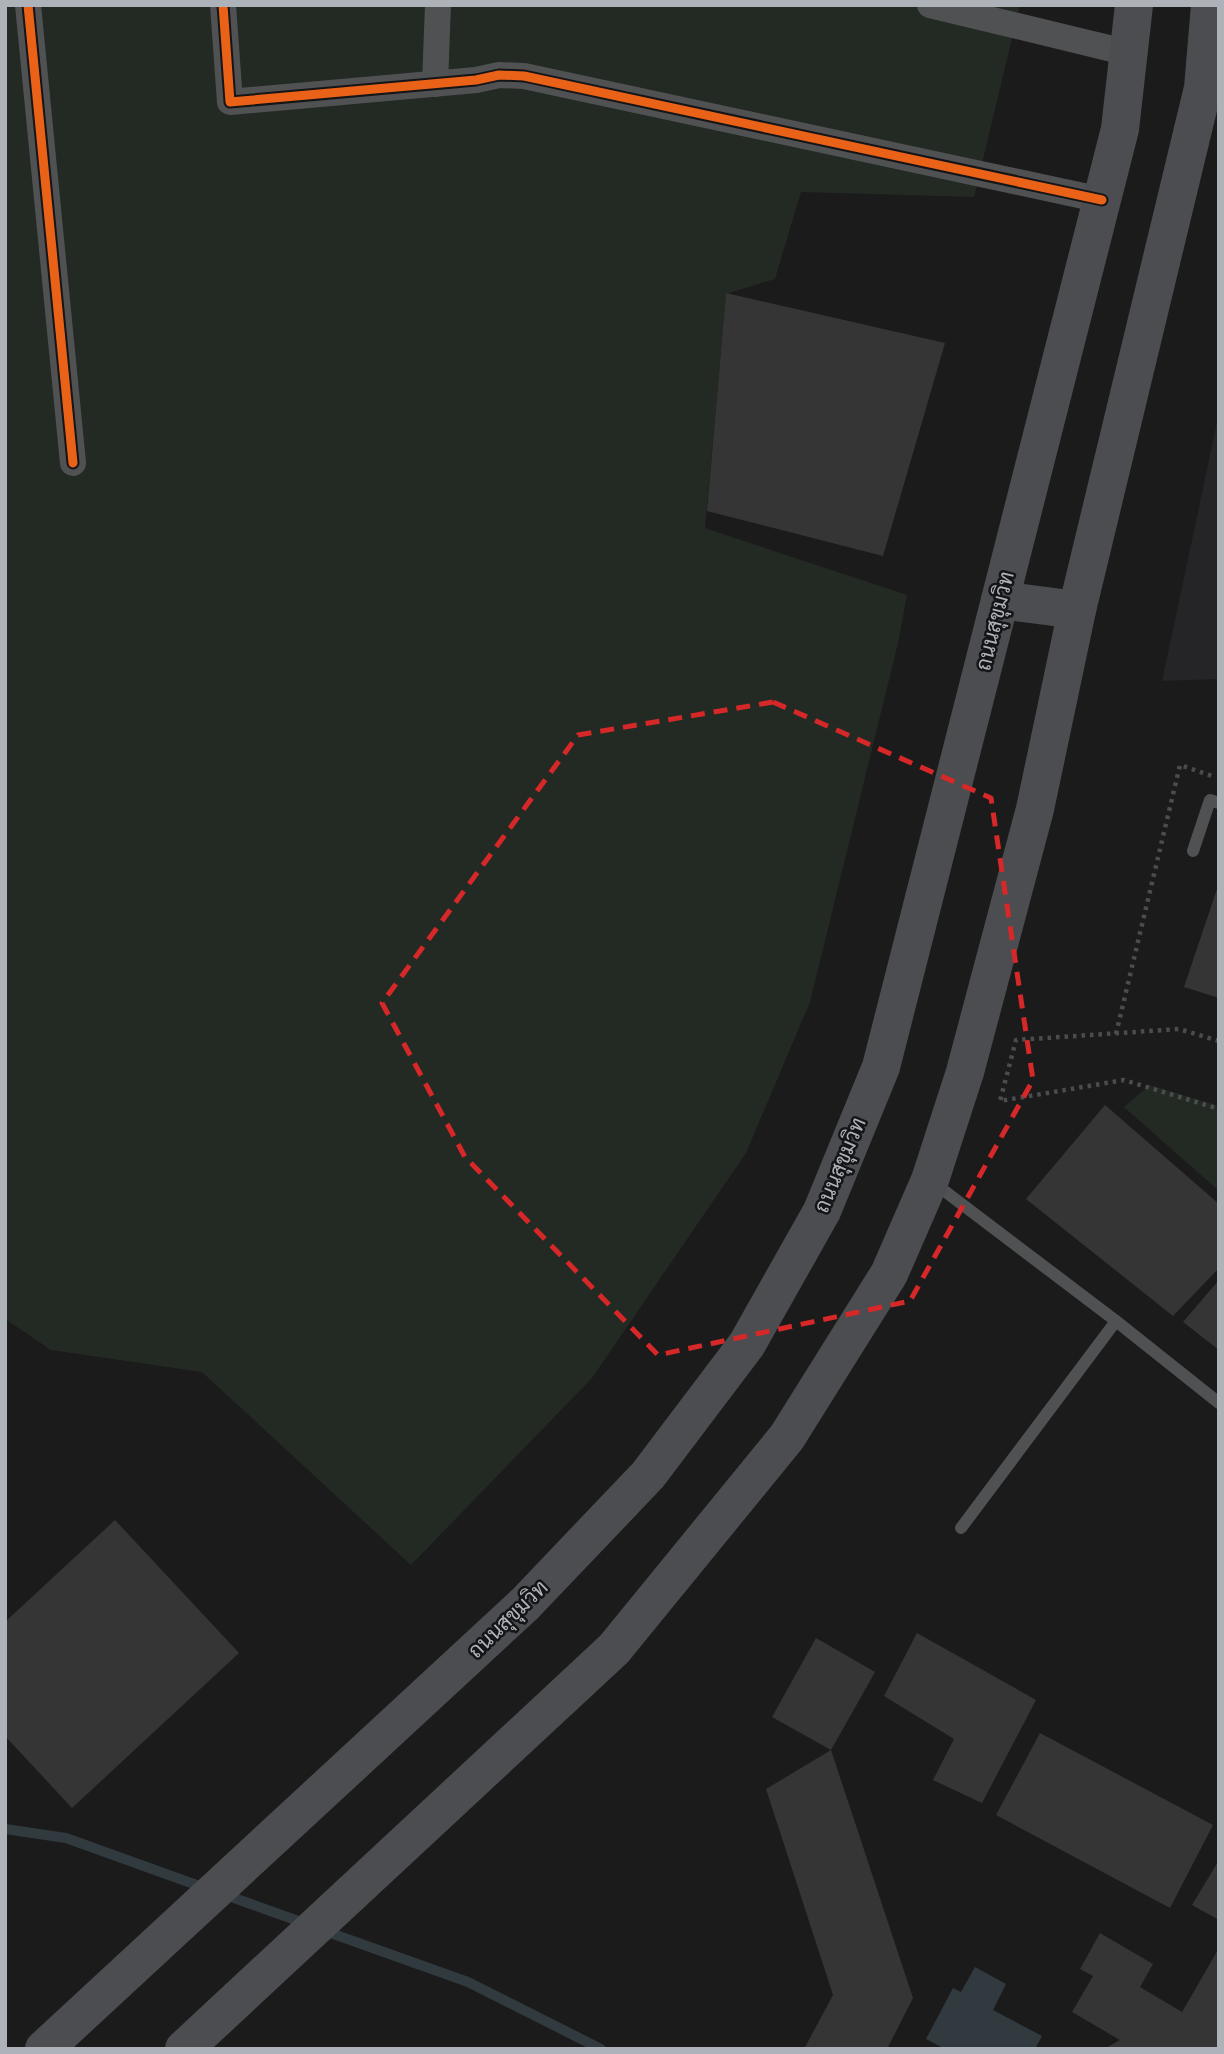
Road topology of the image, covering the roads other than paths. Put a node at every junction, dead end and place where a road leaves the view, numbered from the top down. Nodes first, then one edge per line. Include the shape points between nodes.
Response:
1 (28, 5) edge
2 (223, 5) edge
3 (438, 5) edge
4 (930, 5) edge
5 (1134, 5) edge
6 (1210, 5) edge
7 (1129, 52) junction
8 (435, 84) junction
9 (1102, 200) junction
10 (73, 463) dead end
11 (1000, 600) junction
12 (1077, 610) junction
13 (1219, 803) edge
14 (1194, 851) dead end
15 (930, 1180) junction
16 (1116, 1321) junction
17 (1219, 1403) edge
18 (961, 1528) dead end
19 (44, 2049) edge
20 (184, 2049) edge

1 - 10 street
2 - 8 street via 230,102
3 - 8 street
4 - 7 street
5 - 7 highway, ถนนสุขุมวิท
6 - 12 highway via 1203,88
7 - 9 highway, ถนนสุขุมวิท via 1120,129
8 - 9 street via 524,76
9 - 11 highway, ถนนสุขุมวิท
11 - 12 highway
11 - 19 highway, ถนนสุขุมวิท via 881,1068 822,1211 747,1344 648,1475 525,1604
12 - 15 highway via 1035,809 965,1072
13 - 14 lane via 1210,800
15 - 16 lane
15 - 20 highway via 889,1274 786,1437 623,1639
16 - 17 lane
16 - 18 lane

